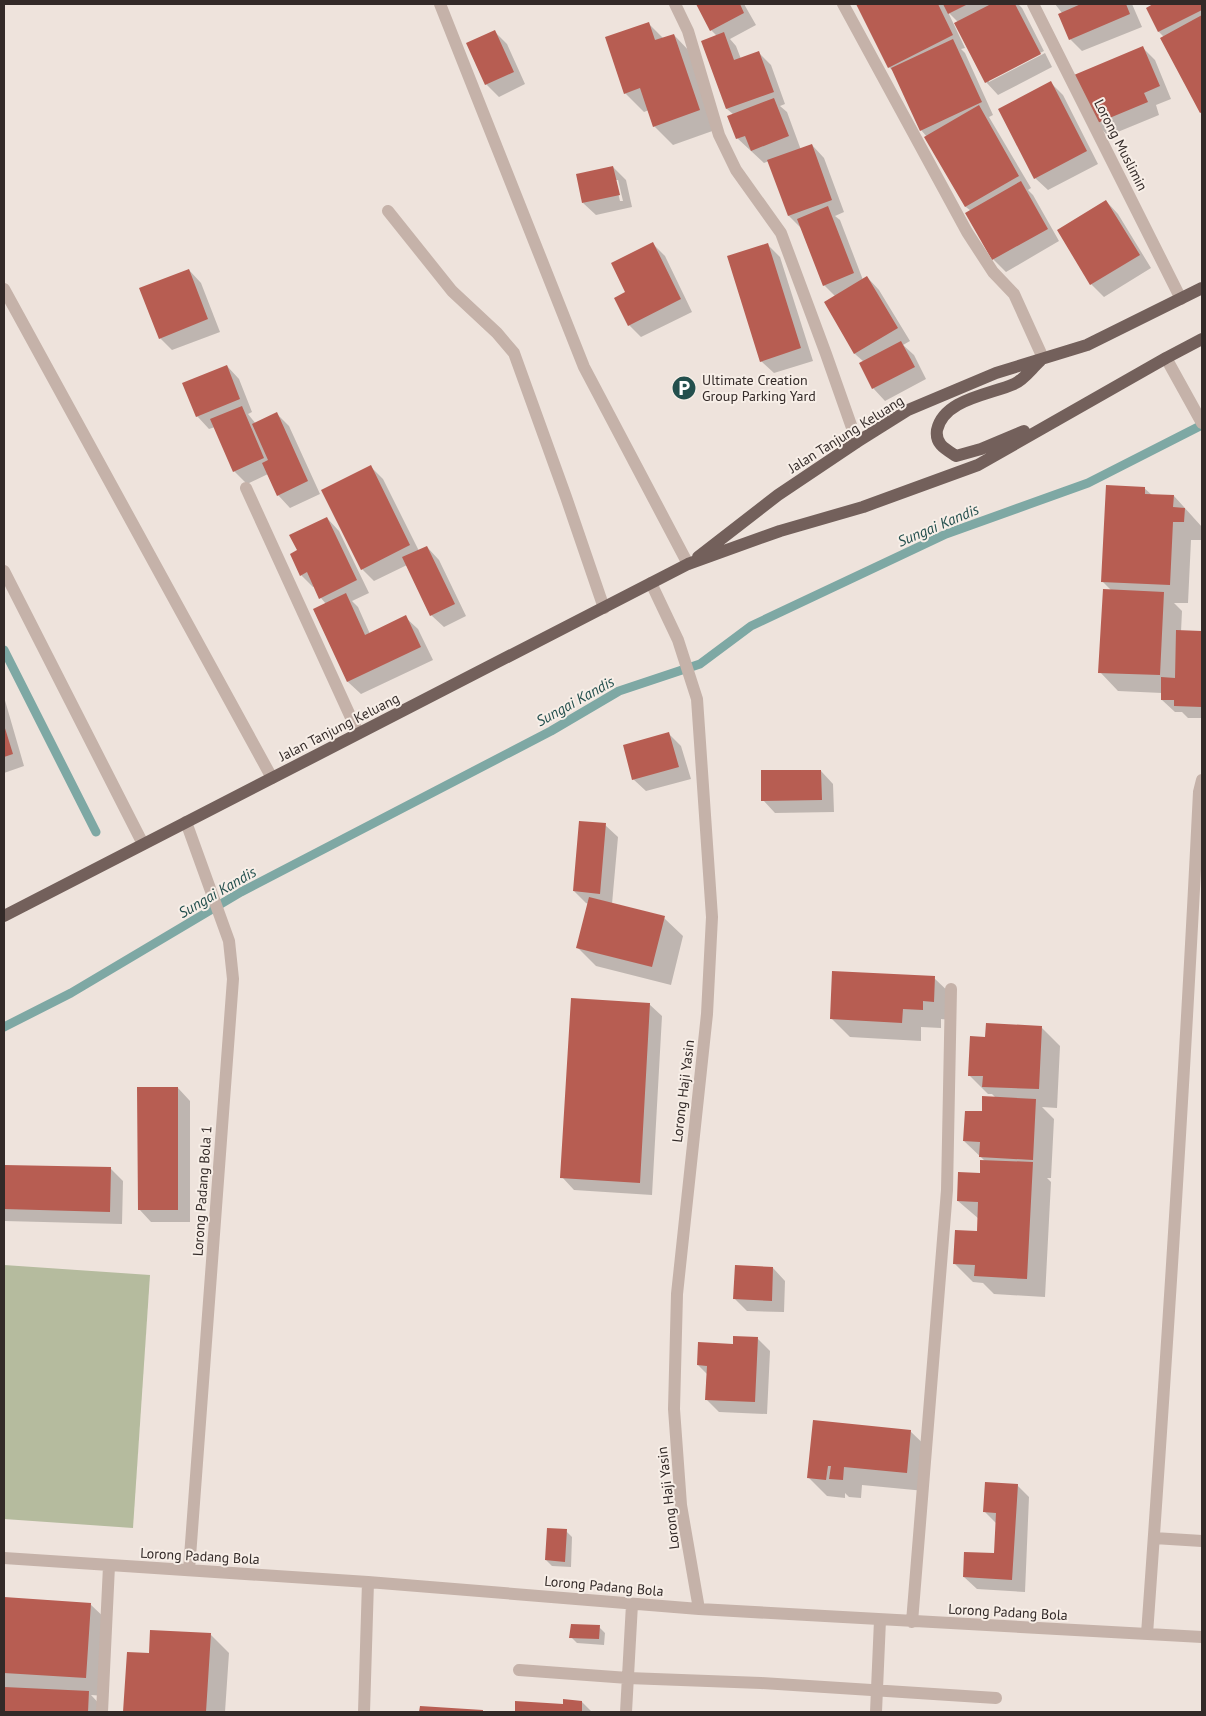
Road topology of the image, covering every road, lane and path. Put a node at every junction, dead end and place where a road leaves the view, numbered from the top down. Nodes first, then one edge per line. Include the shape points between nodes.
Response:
1 (440, 4) edge
2 (676, 4) edge
3 (843, 4) edge
4 (1033, 4) edge
5 (388, 211) dead end
6 (1202, 288) edge
7 (4, 289) edge
8 (1182, 300) junction
9 (1202, 340) edge
10 (1042, 358) junction
11 (1166, 358) junction
12 (1073, 412) junction
13 (1202, 423) edge
14 (857, 442) junction
15 (246, 488) dead end
16 (688, 564) junction
17 (4, 572) edge
18 (651, 583) junction
19 (604, 608) junction
20 (358, 734) junction
21 (272, 778) junction
22 (1202, 780) edge
23 (186, 822) junction
24 (143, 844) junction
25 (4, 916) edge
26 (951, 989) dead end
27 (1154, 1538) junction
28 (1202, 1540) edge
29 (4, 1558) edge
30 (109, 1566) junction
31 (189, 1570) junction
32 (368, 1582) junction
33 (632, 1604) junction
34 (699, 1609) junction
35 (880, 1620) junction
36 (912, 1622) junction
37 (1147, 1634) junction
38 (1202, 1637) edge
39 (519, 1670) dead end
40 (628, 1678) junction
41 (877, 1691) junction
42 (996, 1698) dead end
43 (102, 1712) edge
44 (364, 1712) edge
45 (626, 1712) edge
46 (876, 1712) edge

1 - 16 street via 584,367
2 - 14 street via 688,31 719,135 736,170 781,233
3 - 10 street via 967,232 992,272 1014,294
4 - 8 street, Lorong Muslimin
5 - 19 street via 452,291 497,333 514,354
6 - 8 main road, Jalan Tanjung Keluang
7 - 21 street
8 - 10 main road, Jalan Tanjung Keluang via 1087,344
9 - 11 main road, Jalan Tanjung Keluang
10 - 12 main road via 1016,384 952,409 939,421 936,437 941,447 956,456
10 - 14 main road, Jalan Tanjung Keluang via 996,372 908,410
11 - 12 main road, Jalan Tanjung Keluang
11 - 13 street
12 - 16 main road, Jalan Tanjung Keluang via 978,465 864,507 780,531
14 - 16 main road, Jalan Tanjung Keluang via 778,495
15 - 20 street
16 - 18 main road, Jalan Tanjung Keluang
17 - 24 street
18 - 19 main road, Jalan Tanjung Keluang
18 - 34 street, Lorong Haji Yasin via 678,640 696,699 712,917 707,1014 677,1294 674,1410 681,1505
19 - 20 main road, Jalan Tanjung Keluang
20 - 21 main road, Jalan Tanjung Keluang
21 - 23 main road, Jalan Tanjung Keluang
22 - 27 street
23 - 24 main road, Jalan Tanjung Keluang
23 - 31 street, Lorong Padang Bola 1 via 229,941 233,979
24 - 25 main road, Jalan Tanjung Keluang
26 - 36 street via 947,1190
27 - 28 street
27 - 37 street
29 - 30 street, Lorong Padang Bola
30 - 31 street, Lorong Padang Bola
30 - 43 street
31 - 32 street, Lorong Padang Bola
32 - 33 street, Lorong Padang Bola
32 - 44 street
33 - 34 street, Lorong Padang Bola
33 - 40 street
34 - 35 street, Lorong Padang Bola
35 - 36 street, Lorong Padang Bola
35 - 41 street
36 - 37 street, Lorong Padang Bola
37 - 38 street, Lorong Padang Bola
39 - 40 street
40 - 41 street
40 - 45 street
41 - 42 street
41 - 46 street

